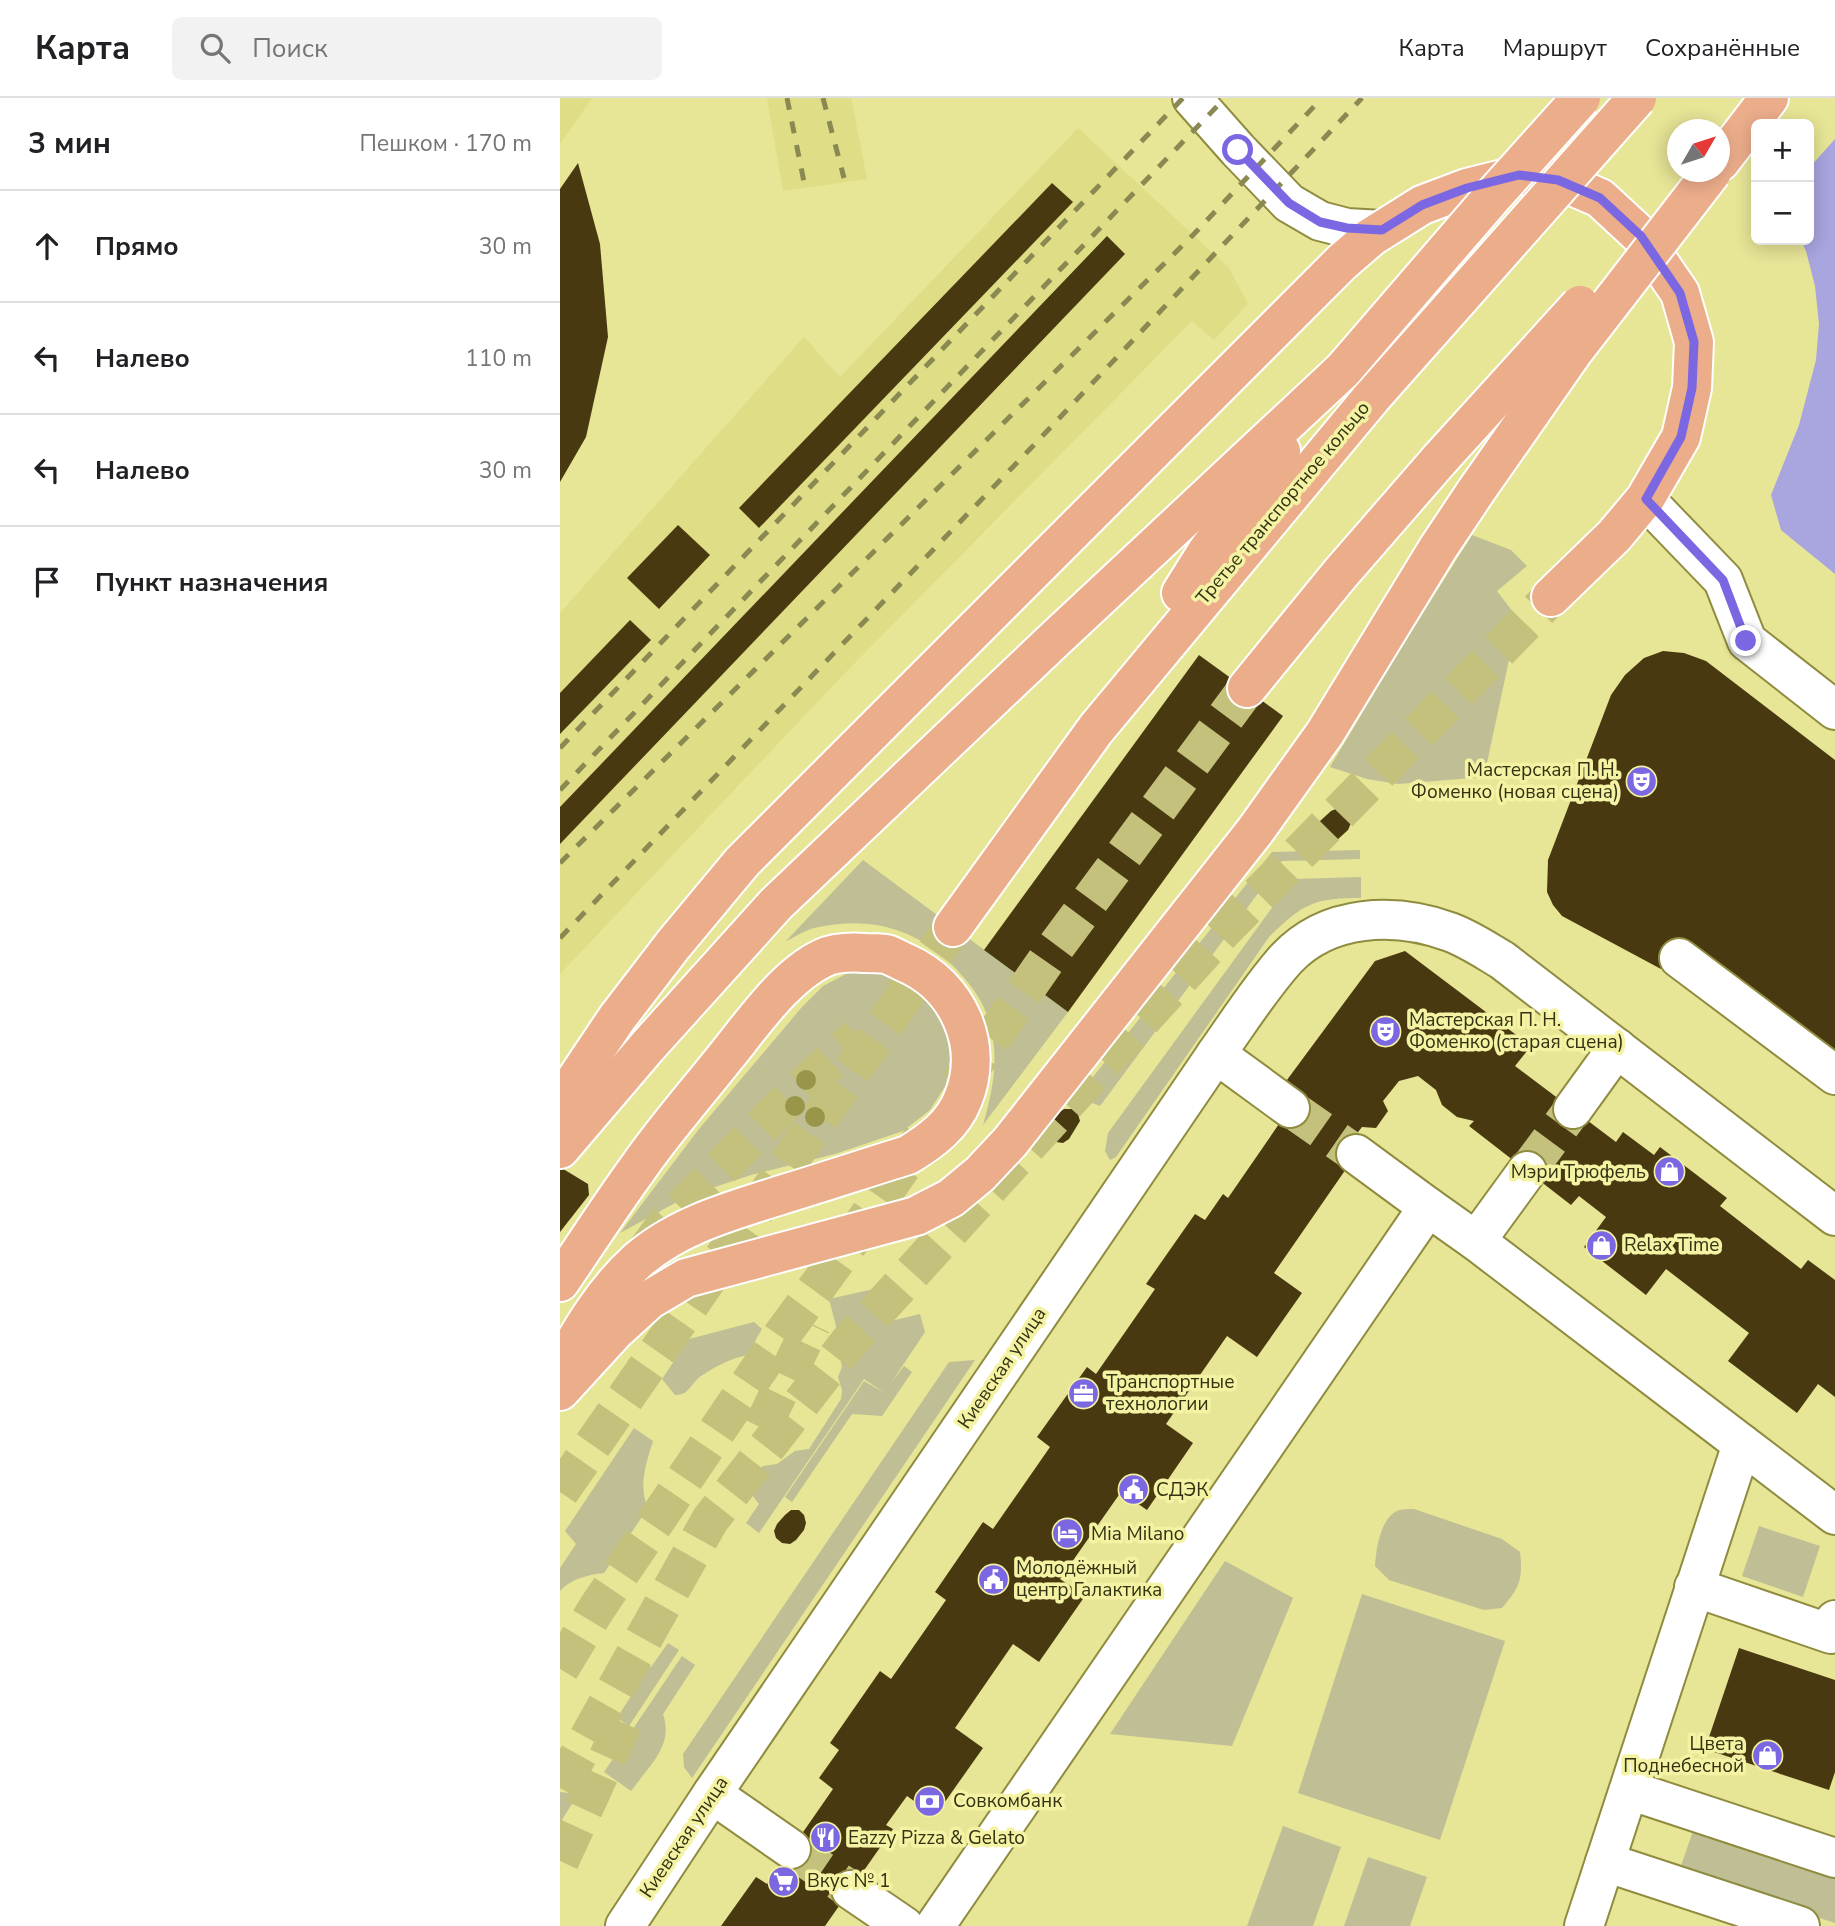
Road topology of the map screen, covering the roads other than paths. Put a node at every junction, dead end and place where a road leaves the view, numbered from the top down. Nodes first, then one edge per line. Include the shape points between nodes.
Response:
1 (1192, 98) edge
2 (1581, 98) edge
3 (1637, 98) edge
4 (1769, 98) edge
5 (1730, 141) edge
6 (1730, 149) edge
7 (1693, 182) edge
8 (1704, 182) edge
9 (1382, 230) junction
10 (1343, 370) junction
11 (1646, 499) junction
12 (1551, 597) tunnel mouth
13 (1247, 688) tunnel mouth
14 (1835, 710) edge
15 (1096, 729) junction
16 (953, 927) tunnel mouth
17 (1679, 958) dead end
18 (1617, 1048) junction
19 (1216, 1055) junction
20 (1835, 1075) edge
21 (560, 1102) edge
22 (1290, 1108) tunnel mouth
23 (1573, 1109) tunnel mouth
24 (560, 1149) edge
25 (1356, 1154) tunnel mouth
26 (1527, 1171) tunnel mouth
27 (1428, 1208) junction
28 (1835, 1216) edge
29 (1475, 1241) junction
30 (560, 1282) edge
31 (560, 1368) edge
32 (560, 1391) edge
33 (1742, 1444) junction
34 (1835, 1515) edge
35 (1694, 1587) junction
36 (1835, 1620) edge
37 (1629, 1790) junction
38 (712, 1794) junction
39 (791, 1849) tunnel mouth
40 (1835, 1858) edge
41 (1605, 1862) junction
42 (851, 1889) tunnel mouth
43 (625, 1926) edge
44 (904, 1926) edge
45 (935, 1926) edge
46 (1584, 1926) edge
47 (1800, 1926) edge

1 - 9 street via 1289,203 1320,222
2 - 10 main road, bridge
3 - 15 main road, Третье транспортное кольцо, bridge via 1372,397
4 - 5 main road
4 - 6 main road
7 - 13 main road, bridge via 1440,459
8 - 32 main road, bridge via 1573,352 1476,491 1325,733 1255,831 1010,1142 951,1198 916,1216 686,1278 649,1300
9 - 11 main road via 1422,205 1519,175 1558,180 1600,198 1641,236 1680,293 1694,342 1692,388 1681,437
9 - 21 main road via 1342,262 742,862 617,1018
10 - 15 main road via 1206,553
10 - 24 main road via 776,904
11 - 12 main road
11 - 14 street via 1723,580 1746,641
15 - 16 main road, Третье транспортное кольцо
17 - 20 street
18 - 19 street, Киевская улица via 1474,943 1450,931 1378,919 1335,926 1312,937 1286,959
18 - 23 street
18 - 28 street, Киевская улица
19 - 22 street
19 - 38 street, Киевская улица
25 - 27 street
26 - 29 street
27 - 29 street
27 - 45 street
29 - 33 street
30 - 31 main road via 638,1167 781,990 804,969 825,956 887,954 920,969 947,991 971,1045 963,1100 948,1124 908,1155 712,1217 668,1239 637,1261 610,1291 585,1323
33 - 34 street
33 - 35 street
35 - 36 street via 1831,1634
35 - 37 street
37 - 40 street
37 - 41 street
38 - 39 street
38 - 43 street, Киевская улица
41 - 46 street
41 - 47 street
42 - 44 street

